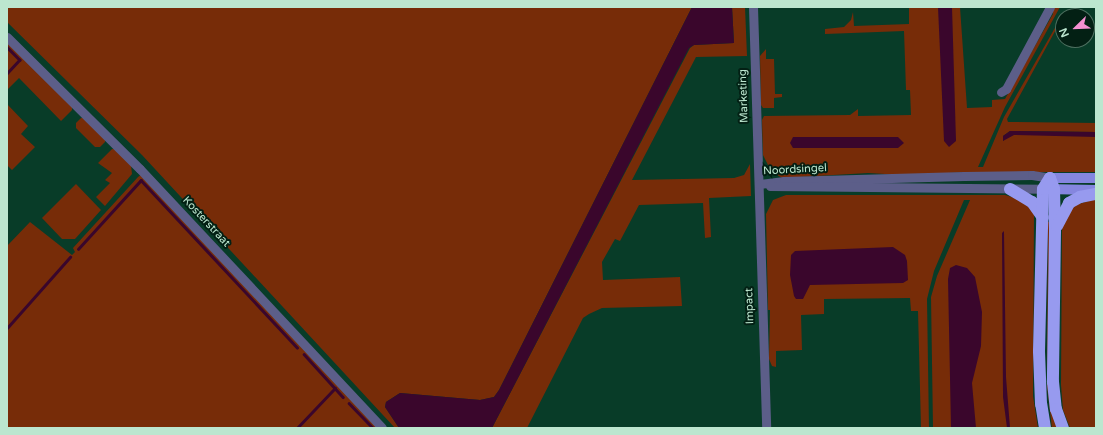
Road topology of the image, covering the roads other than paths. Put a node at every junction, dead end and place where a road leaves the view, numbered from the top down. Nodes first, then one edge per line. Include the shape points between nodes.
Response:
1 (753, 7) edge
2 (1050, 7) edge
3 (7, 37) edge
4 (1001, 92) dead end
5 (1096, 178) edge
6 (759, 184) junction
7 (1045, 186) junction
8 (1010, 189) junction
9 (1096, 190) edge
10 (1096, 194) edge
11 (1043, 218) junction
12 (1055, 231) junction
13 (382, 428) edge
14 (766, 428) edge
15 (1045, 428) edge
16 (1063, 428) edge

1 - 6 street, Marketing
2 - 4 street via 1006,89
3 - 13 street, Kosterstraat via 140,169
5 - 7 main road, Noordsingel
6 - 7 street, Noordsingel via 784,181 1032,175
6 - 8 street, Noordsingel via 784,188
6 - 14 street, Impact
7 - 8 street, Noordsingel
7 - 9 main road, Noordsingel
7 - 11 highway
7 - 12 highway
8 - 11 highway via 1032,202
10 - 12 highway via 1069,203
11 - 15 highway via 1039,351 1041,404
12 - 16 highway via 1053,382 1056,409

